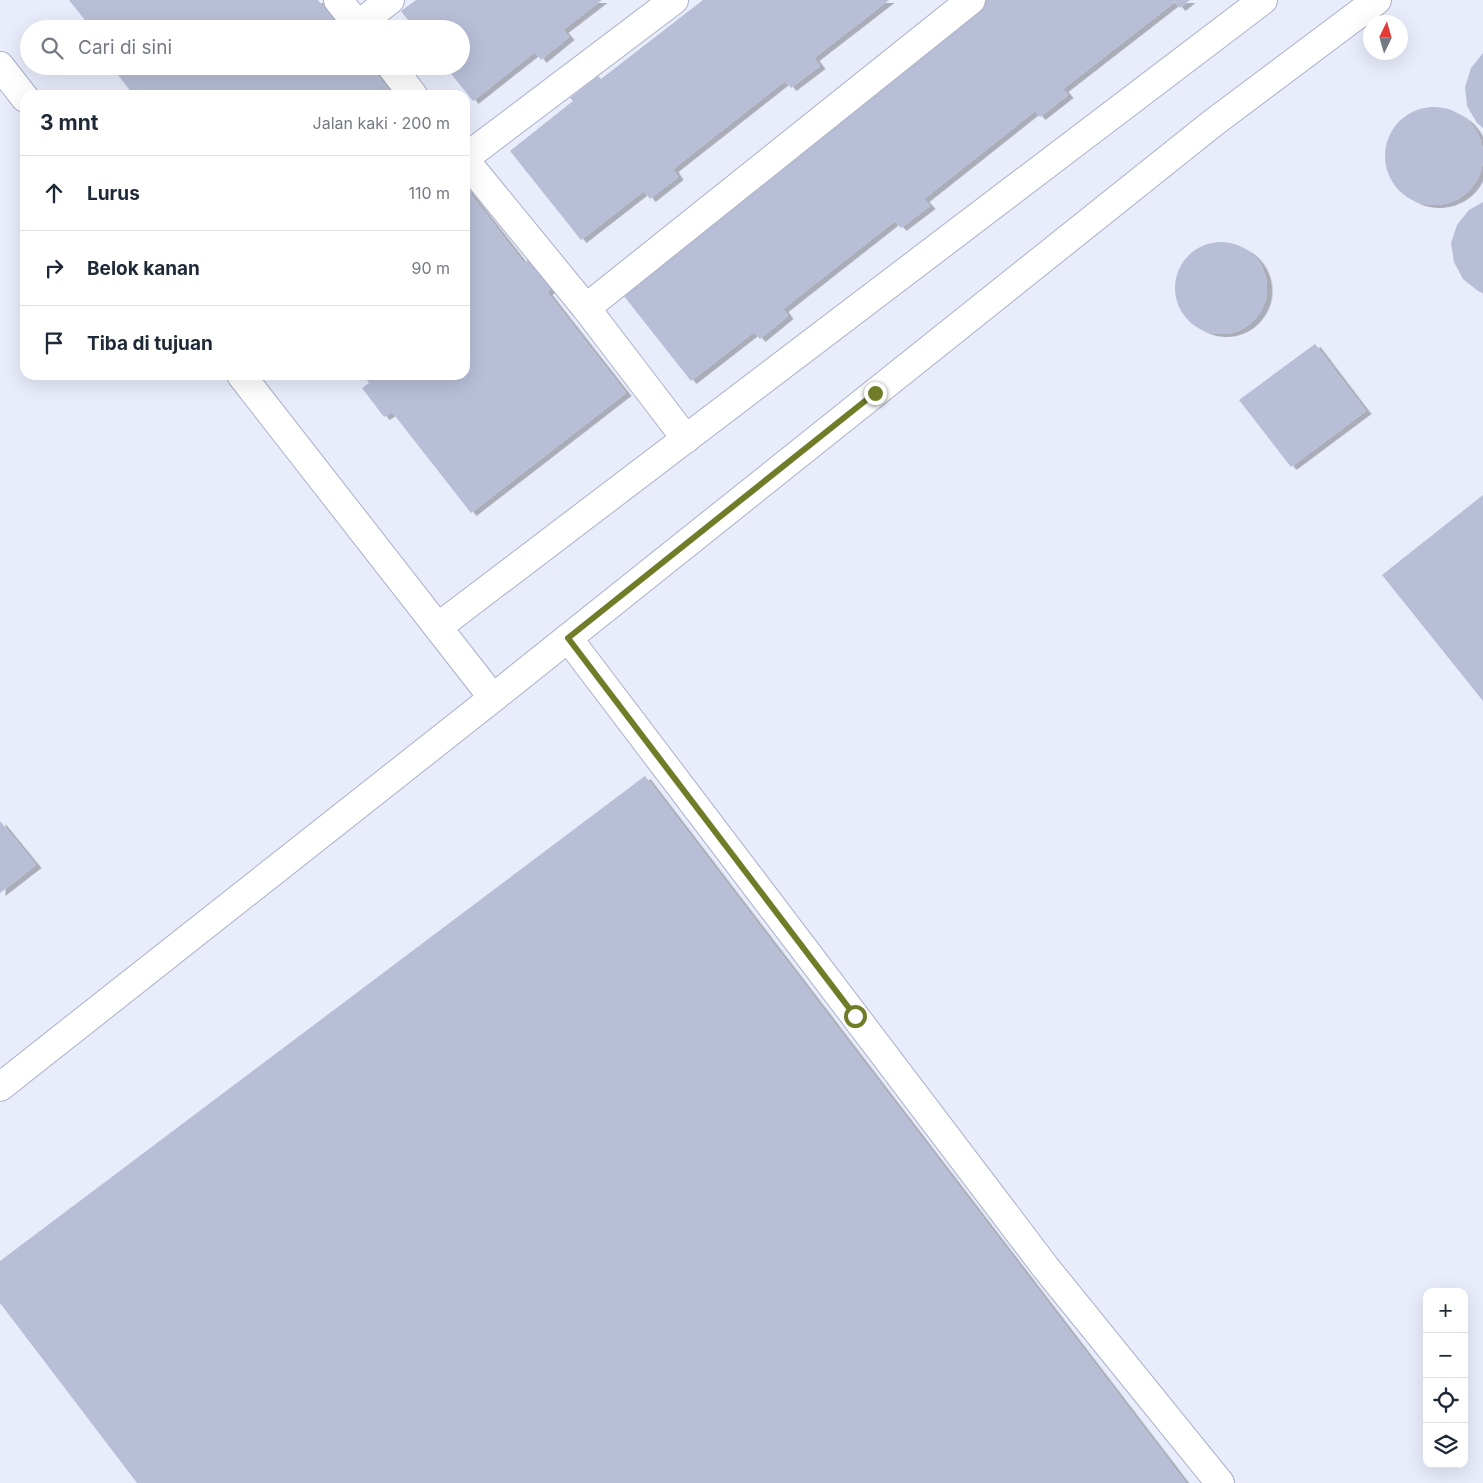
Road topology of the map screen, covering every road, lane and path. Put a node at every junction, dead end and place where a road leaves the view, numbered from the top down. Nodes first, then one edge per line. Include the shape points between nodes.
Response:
1 (338, 0) edge
2 (390, 0) edge
3 (674, 0) edge
4 (971, 0) edge
5 (1262, 0) edge
6 (1377, 0) edge
7 (354, 20) edge
8 (367, 20) edge
9 (0, 66) edge
10 (398, 75) edge
11 (409, 90) edge
12 (20, 92) edge
13 (470, 155) edge
14 (470, 165) edge
15 (586, 308) junction
16 (245, 380) edge
17 (686, 439) junction
18 (438, 628) junction
19 (568, 638) junction
20 (493, 698) junction
21 (0, 1087) edge
22 (1220, 1483) edge

1 - 7 lane
2 - 8 lane
3 - 13 lane
4 - 15 lane
5 - 17 lane
6 - 19 lane via 1213,123
9 - 12 lane
10 - 11 lane
14 - 15 lane
15 - 17 lane
16 - 18 lane
17 - 18 lane
18 - 20 lane
19 - 20 lane
19 - 22 lane via 1046,1268
20 - 21 lane

